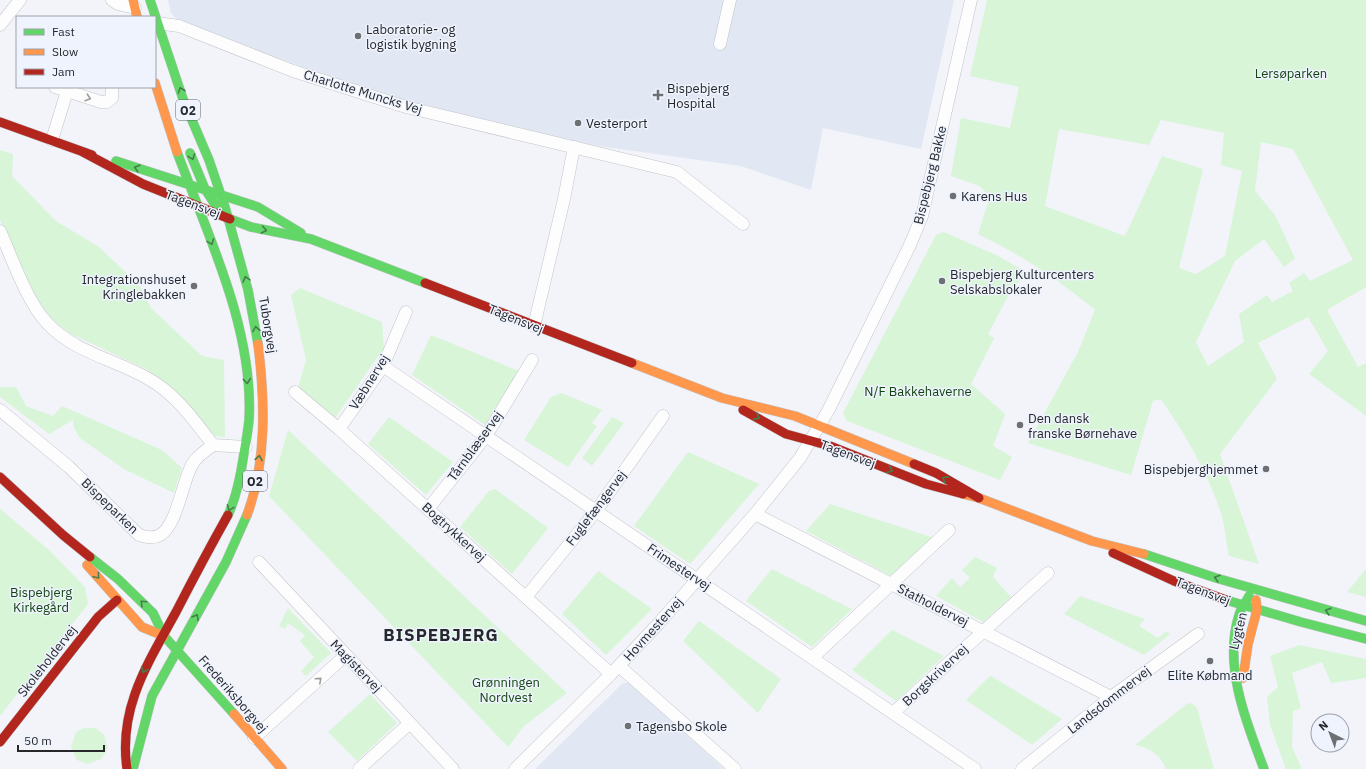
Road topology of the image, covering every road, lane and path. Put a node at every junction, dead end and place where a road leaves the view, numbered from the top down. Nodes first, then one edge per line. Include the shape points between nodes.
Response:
1 (20, 0) edge
2 (112, 0) edge
3 (150, 0) edge
4 (730, 0) edge
5 (972, 0) edge
6 (135, 8) edge
7 (155, 16) edge
8 (156, 20) edge
9 (157, 23) junction
10 (0, 24) edge
11 (720, 44) dead end
12 (156, 79) edge
13 (112, 88) edge
14 (61, 89) edge
15 (0, 122) edge
16 (177, 122) dead end
17 (52, 140) junction
18 (188, 147) dead end
19 (574, 147) junction
20 (81, 151) junction
21 (188, 184) junction
22 (205, 189) junction
23 (220, 194) junction
24 (197, 206) junction
25 (227, 217) junction
26 (743, 224) dead end
27 (0, 231) edge
28 (311, 239) junction
29 (406, 312) dead end
30 (534, 326) junction
31 (532, 360) dead end
32 (383, 366) junction
33 (295, 392) dead end
34 (722, 398) junction
35 (0, 410) edge
36 (663, 416) dead end
37 (820, 426) junction
38 (339, 428) junction
39 (486, 436) junction
40 (810, 441) junction
41 (213, 445) junction
42 (246, 447) junction
43 (0, 477) edge
44 (979, 498) junction
45 (428, 509) junction
46 (596, 511) junction
47 (755, 514) junction
48 (948, 530) dead end
49 (63, 535) junction
50 (1092, 542) junction
51 (259, 562) dead end
52 (1048, 573) dead end
53 (698, 580) junction
54 (891, 584) junction
55 (1255, 590) junction
56 (526, 597) junction
57 (117, 600) junction
58 (1242, 605) junction
59 (1257, 610) junction
60 (1366, 621) edge
61 (984, 631) junction
62 (1198, 634) dead end
63 (164, 636) junction
64 (1366, 639) edge
65 (177, 651) junction
66 (346, 655) junction
67 (812, 658) junction
68 (615, 670) junction
69 (1241, 695) junction
70 (1110, 697) junction
71 (893, 714) junction
72 (410, 723) junction
73 (254, 738) junction
74 (0, 742) edge
75 (127, 769) edge
76 (133, 769) edge
77 (282, 769) edge
78 (359, 769) edge
79 (453, 769) edge
80 (515, 769) edge
81 (735, 769) edge
82 (975, 769) edge
83 (1022, 769) edge
84 (1264, 769) edge

1 - 10 street
2 - 6 street
3 - 7 street, Tuborgvej / O2
4 - 11 street
5 - 37 street, Bispebjerg Bakke via 922,216
8 - 9 street, Tuborgvej / O2
9 - 19 street, Charlotte Muncks Vej via 179,26 293,71 406,107
23 -> 9 street, Tuborgvej / O2
12 - 16 street
12 - 21 street, O2
14 -> 13 street via 107,102 112,98
14 - 17 street
15 - 17 street, Tagensvej
17 - 20 street, Tagensvej
18 -> 22 street
19 - 26 street, Charlotte Muncks Vej via 677,172
19 - 30 street
21 -> 20 street, Tagensvej
20 - 24 street, Tagensvej via 143,184
21 - 22 street, Tagensvej
21 - 24 street, O2
22 - 23 street, Tagensvej
22 - 25 street
23 - 25 street, Tuborgvej / O2
23 - 28 street, Tagensvej via 258,207
24 - 25 street, Tagensvej
24 -> 42 street, O2 via 231,295 240,328 249,396
25 -> 28 street, Tagensvej via 251,227
65 -> 25 street, Tuborgvej / O2 via 231,552 252,502 263,440 264,394 260,354 250,295
27 - 41 street via 34,306 46,322 62,337 88,352 160,386 184,409
28 - 30 street, Tagensvej
29 - 32 street, Væbnervej
30 - 34 street, Tagensvej
31 - 39 street, Tårnblæservej
32 - 38 street, Væbnervej
32 - 39 street, Frimestervej
33 - 38 street, Bogtrykkervej
34 - 37 street, Tagensvej via 795,416
34 -> 40 street, Tagensvej via 786,434
35 - 41 street, Bispeparken via 69,468 138,535 150,538 160,535 168,527 190,468 196,459
36 - 46 street, Fuglefængervej
37 - 40 street, Bispebjerg Bakke
44 -> 37 street, Tagensvej via 936,474
38 - 45 street, Bogtrykkervej
39 - 45 street, Tårnblæservej
39 - 46 street, Frimestervej
40 -> 44 street, Tagensvej via 830,446 926,484
40 - 47 street, Hovmestervej via 793,467
41 - 42 street
42 -> 63 street, O2 via 240,479 230,510
43 - 49 street, Frederiksborgvej
44 - 50 street, Tagensvej
45 - 56 street, Bogtrykkervej
46 - 53 street, Frimestervej
46 - 56 street, Fuglefængervej
47 - 53 street, Hovmestervej
47 - 54 street, Statholdervej
48 - 54 street
49 -> 57 street, Frederiksborgvej
63 -> 49 street, Frederiksborgvej via 153,612 118,579
55 -> 50 street, Tagensvej via 1140,553
50 - 58 street, Tagensvej via 1136,565
51 - 66 street, Magistervej
52 - 61 street, Borgskrivervej
53 - 67 street, Frimestervej
53 - 68 street, Hovmestervej
54 - 61 street, Statholdervej
54 - 67 street
55 - 58 street, Lygten
55 - 59 street, Lygten
60 -> 55 street, Tagensvej
56 - 68 street, Bogtrykkervej
57 - 63 street, Frederiksborgvej via 142,627
57 - 74 street, Skoleholdervej via 98,617
58 - 59 street, Tagensvej
58 - 69 street, Lygten via 1233,644
59 - 64 street, Tagensvej
59 - 69 street, Lygten via 1248,644
61 - 70 street, Statholdervej
61 - 71 street, Borgskrivervej
62 - 70 street, Landsdommervej
63 - 65 street, Frederiksborgvej
63 -> 75 street, O2 via 144,670 129,712 124,749
65 - 73 street, Frederiksborgvej
65 - 76 street, O2 via 152,696
66 - 72 street, Magistervej
73 -> 66 street
67 - 71 street, Frimestervej
68 - 80 street, Hovmestervej
68 - 81 street, Bogtrykkervej
69 - 84 street, Lygten via 1253,741
70 - 83 street, Landsdommervej
71 - 82 street, Frimestervej
72 - 78 street
72 - 79 street, Magistervej
73 - 77 street, Frederiksborgvej

